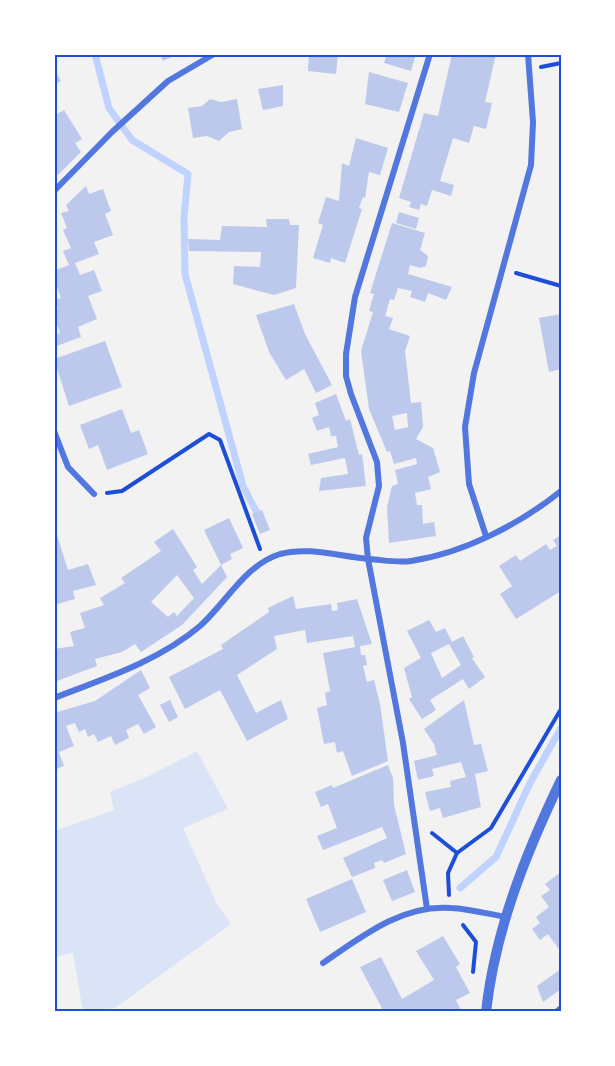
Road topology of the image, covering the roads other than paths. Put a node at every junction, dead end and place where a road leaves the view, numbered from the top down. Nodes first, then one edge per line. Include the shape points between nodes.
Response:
1 (214, 54) edge
2 (430, 54) edge
3 (528, 54) edge
4 (54, 191) edge
5 (54, 432) edge
6 (561, 491) edge
7 (94, 494) road end
8 (486, 536) junction
9 (368, 559) junction
10 (54, 698) edge
11 (561, 780) edge
12 (427, 909) junction
13 (506, 917) junction
14 (323, 963) dead end
15 (561, 1008) edge
16 (486, 1012) edge
17 (556, 1012) edge

1 - 4 street via 168,81
2 - 9 street via 355,297 346,354 351,394 377,462 379,486 366,538
3 - 8 street via 533,122 531,165 474,373 465,427 469,484
5 - 7 street via 68,467
6 - 8 street via 536,511
8 - 9 street via 453,551 409,562
9 - 10 street via 304,551 279,555 253,570 199,626 170,646 118,673
9 - 12 street via 403,743
11 - 13 street via 527,851
12 - 13 street via 450,908
12 - 14 street via 385,921
13 - 16 street
15 - 17 street

